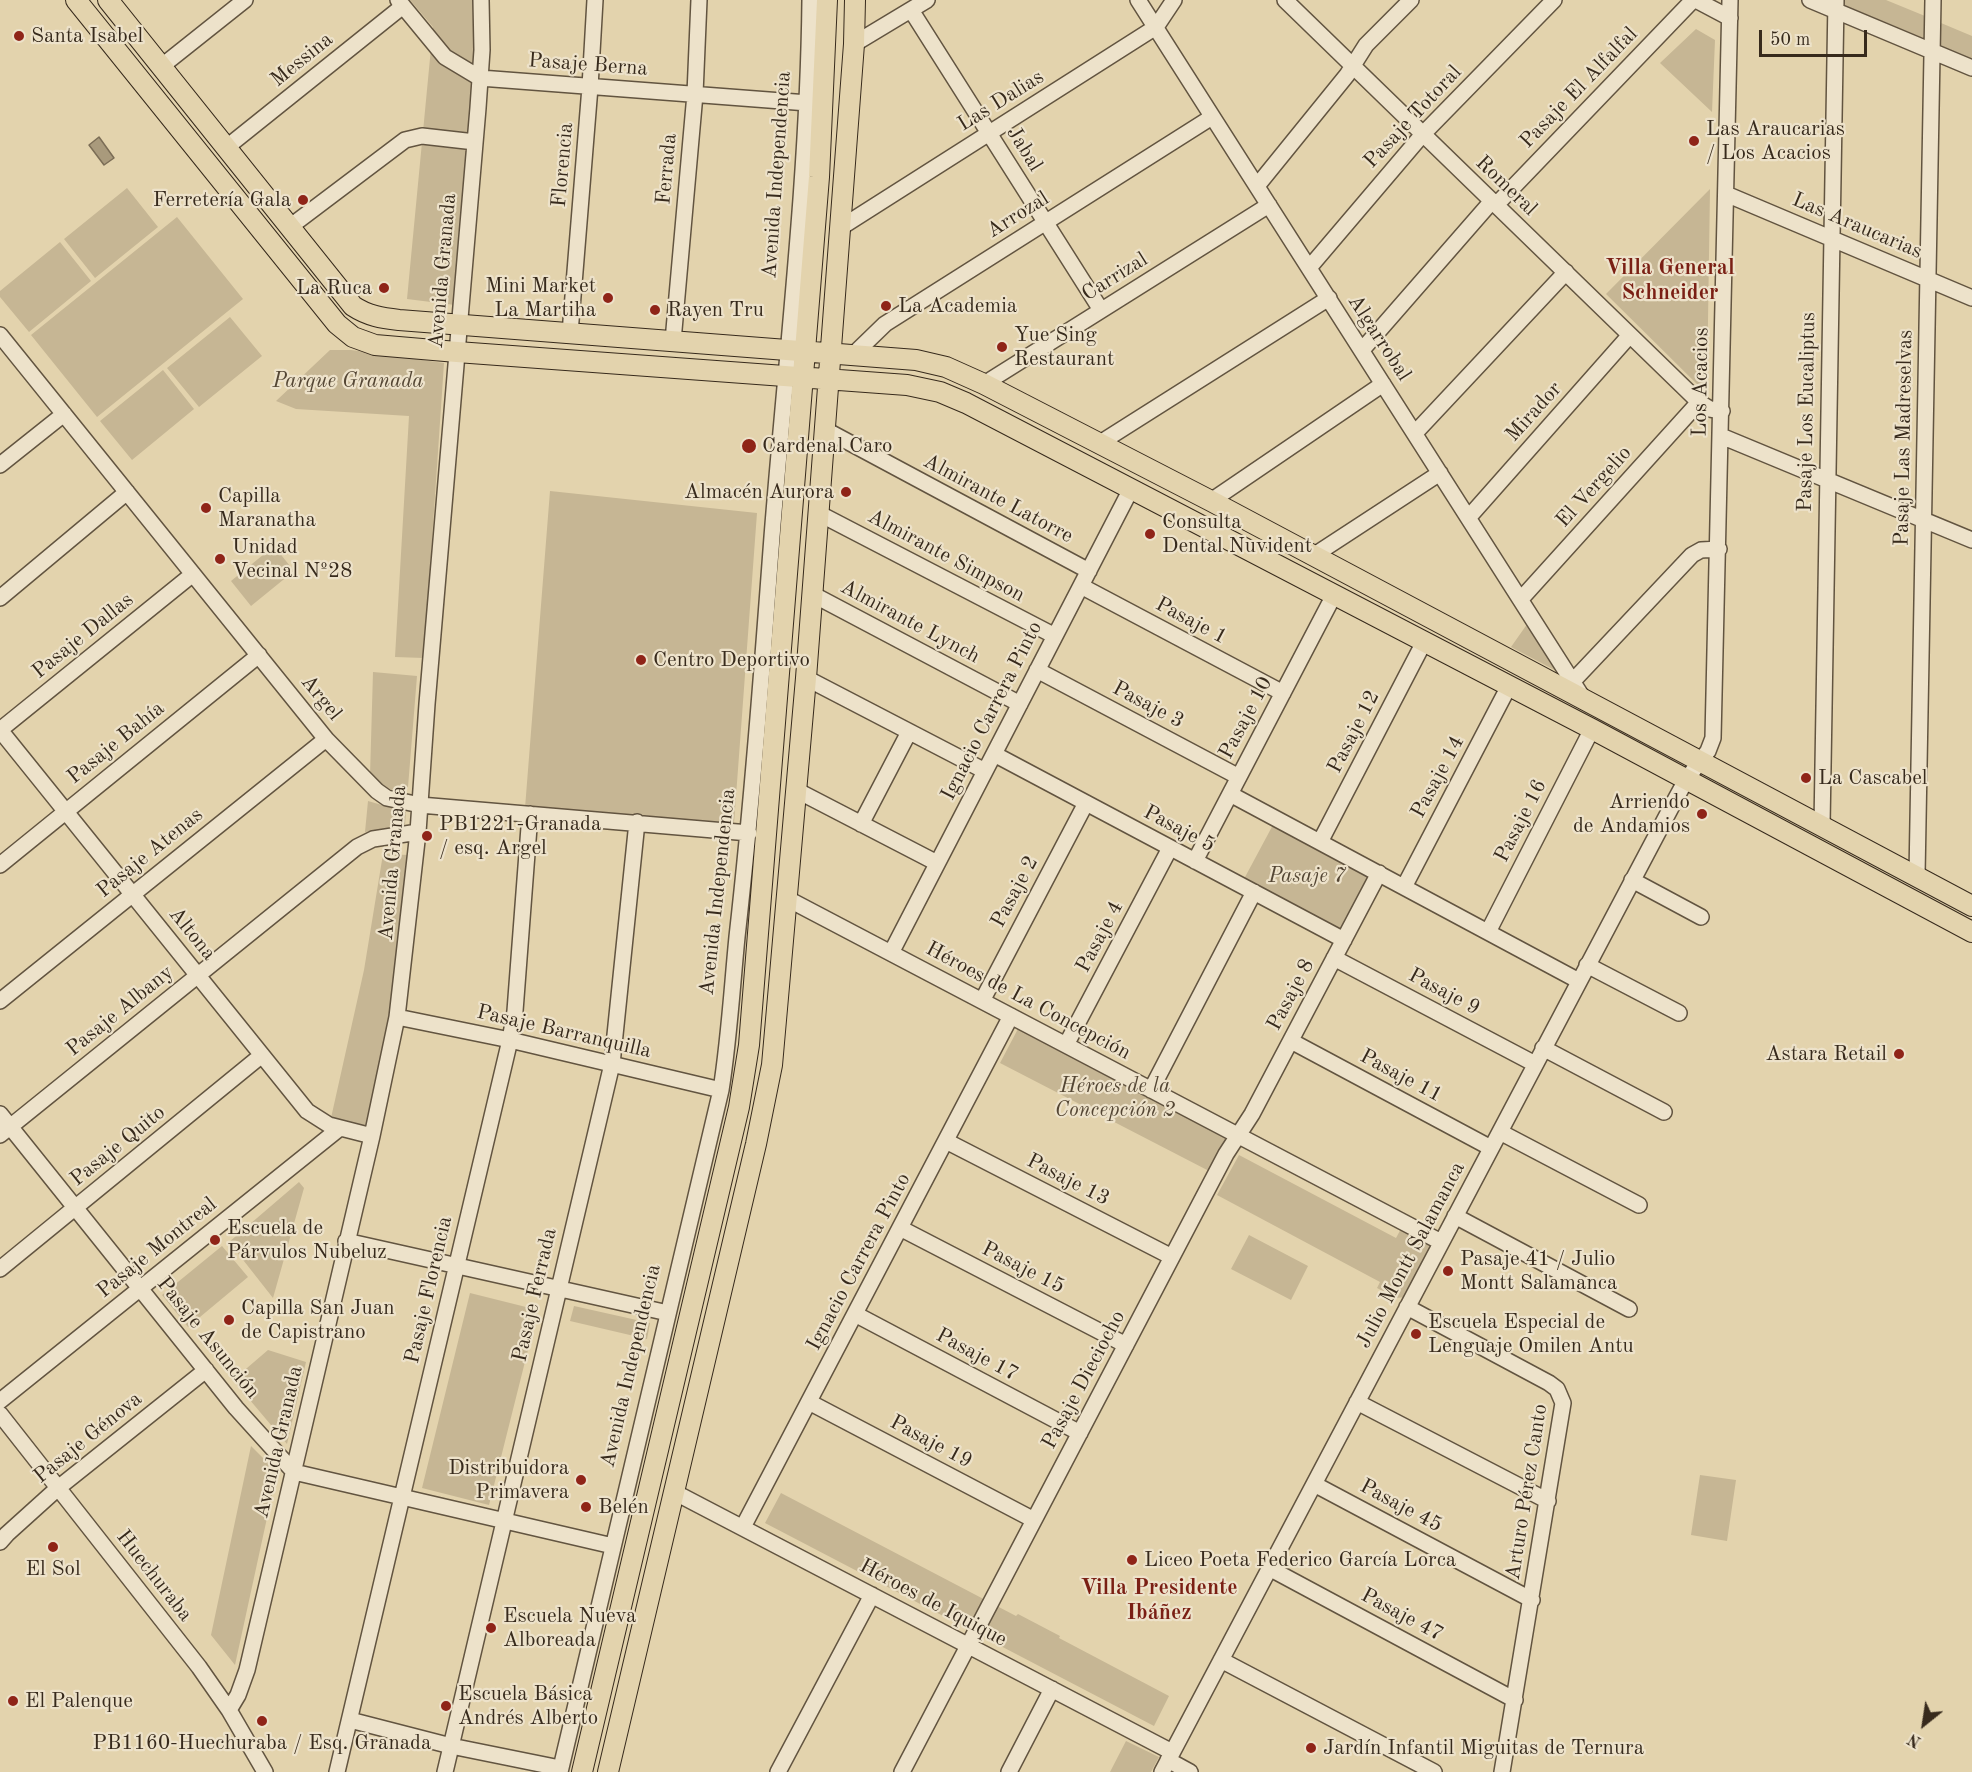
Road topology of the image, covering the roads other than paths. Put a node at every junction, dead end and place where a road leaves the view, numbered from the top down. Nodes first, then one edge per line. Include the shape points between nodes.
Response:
1 (76, 0) edge
2 (108, 0) edge
3 (244, 0) edge
4 (481, 0) edge
5 (595, 0) edge
6 (699, 0) edge
7 (810, 0) edge
8 (827, 0) edge
9 (855, 0) edge
10 (927, 0) edge
11 (1138, 0) edge
12 (1174, 0) edge
13 (1285, 0) edge
14 (1411, 0) edge
15 (1554, 0) edge
16 (1694, 0) edge
17 (1730, 0) edge
18 (1810, 0) edge
19 (1933, 0) edge
20 (400, 3) edge
21 (1836, 6) edge
22 (911, 10) junction
23 (1730, 18) junction
24 (1156, 27) junction
25 (854, 44) junction
26 (1932, 51) junction
27 (1352, 65) junction
28 (162, 66) junction
29 (1972, 68) edge
30 (480, 78) junction
31 (590, 87) junction
32 (695, 94) junction
33 (808, 103) junction
34 (1212, 117) junction
35 (989, 134) junction
36 (1423, 134) junction
37 (475, 142) junction
38 (227, 147) junction
39 (1257, 186) junction
40 (1726, 194) junction
41 (1494, 203) junction
42 (1269, 205) junction
43 (1046, 222) junction
44 (291, 226) junction
45 (840, 228) junction
46 (1832, 238) junction
47 (1309, 268) junction
48 (1566, 272) junction
49 (1929, 279) junction
50 (1329, 298) junction
51 (1972, 298) edge
52 (1101, 310) junction
53 (460, 325) junction
54 (570, 333) junction
55 (0, 335) edge
56 (1630, 335) junction
57 (649, 339) junction
58 (673, 341) junction
59 (1362, 350) junction
60 (796, 351) junction
61 (457, 352) junction
62 (831, 354) junction
63 (852, 356) junction
64 (647, 366) junction
65 (794, 377) junction
66 (829, 379) junction
67 (984, 384) junction
68 (1383, 384) junction
69 (1699, 402) junction
70 (1722, 411) junction
71 (64, 414) junction
72 (824, 429) junction
73 (1415, 433) junction
74 (1721, 436) junction
75 (1100, 443) junction
76 (0, 465) edge
77 (1440, 473) junction
78 (1827, 480) junction
79 (1131, 489) junction
80 (127, 492) junction
81 (1211, 501) junction
82 (818, 513) junction
83 (1469, 517) junction
84 (1923, 520) junction
85 (1972, 540) edge
86 (1719, 549) junction
87 (1313, 556) junction
88 (1089, 571) junction
89 (193, 574) junction
90 (1081, 586) junction
91 (812, 594) junction
92 (1334, 595) junction
93 (0, 598) edge
94 (1521, 599) junction
95 (1055, 636) junction
96 (1424, 642) junction
97 (258, 655) junction
98 (1037, 670) junction
99 (806, 678) junction
100 (1509, 686) junction
101 (1578, 690) junction
102 (1283, 693) junction
103 (1020, 704) junction
104 (1592, 729) junction
105 (0, 730) edge
106 (909, 732) junction
107 (326, 739) junction
108 (994, 754) junction
109 (1700, 760) junction
110 (985, 771) junction
111 (1239, 777) junction
112 (1686, 780) junction
113 (796, 790) junction
114 (1230, 794) junction
115 (1086, 803) junction
116 (420, 805) junction
117 (66, 811) junction
118 (531, 814) junction
119 (637, 822) junction
120 (861, 824) junction
121 (1822, 825) junction
122 (418, 832) junction
123 (749, 833) junction
124 (1320, 842) junction
125 (1170, 848) junction
126 (1195, 861) junction
127 (937, 863) junction
128 (0, 865) edge
129 (1379, 873) junction
130 (1917, 876) junction
131 (1639, 884) junction
132 (1404, 887) junction
133 (1254, 892) junction
134 (133, 894) junction
135 (786, 898) junction
136 (1972, 906) edge
137 (1701, 917) dead end
138 (1488, 932) junction
139 (1972, 932) edge
140 (1344, 940) junction
141 (891, 953) junction
142 (1334, 958) junction
143 (1587, 966) junction
144 (198, 975) junction
145 (1579, 981) junction
146 (0, 1000) edge
147 (982, 1001) junction
148 (1679, 1013) dead end
149 (1011, 1016) junction
150 (397, 1017) junction
151 (510, 1040) junction
152 (1291, 1041) junction
153 (1066, 1045) junction
154 (1544, 1048) junction
155 (262, 1055) junction
156 (612, 1064) junction
157 (1535, 1064) junction
158 (721, 1090) junction
159 (1151, 1090) junction
160 (1664, 1112) dead end
161 (0, 1114) edge
162 (340, 1128) junction
163 (5, 1130) edge
164 (1500, 1132) junction
165 (372, 1136) junction
166 (1238, 1136) junction
167 (946, 1141) junction
168 (1491, 1148) junction
169 (1639, 1205) dead end
170 (75, 1207) junction
171 (1455, 1216) junction
172 (900, 1228) junction
173 (346, 1241) junction
174 (1441, 1242) junction
175 (1172, 1257) junction
176 (456, 1266) junction
177 (0, 1269) edge
178 (140, 1288) junction
179 (558, 1289) junction
180 (1407, 1307) junction
181 (1629, 1309) dead end
182 (668, 1313) junction
183 (855, 1314) junction
184 (1126, 1345) junction
185 (206, 1370) junction
186 (0, 1401) edge
187 (1357, 1401) junction
188 (808, 1402) junction
189 (0, 1414) edge
190 (1080, 1433) junction
191 (294, 1472) junction
192 (1314, 1484) junction
193 (58, 1488) junction
194 (674, 1492) junction
195 (402, 1496) junction
196 (1548, 1501) junction
197 (504, 1520) junction
198 (1034, 1520) junction
199 (743, 1527) junction
200 (0, 1542) edge
201 (613, 1546) junction
202 (1269, 1568) junction
203 (872, 1595) junction
204 (1532, 1600) junction
205 (968, 1645) junction
206 (1221, 1660) junction
207 (1052, 1689) junction
208 (1515, 1700) junction
209 (229, 1710) junction
210 (350, 1720) junction
211 (451, 1746) junction
212 (1167, 1761) edge
213 (560, 1770) edge
214 (265, 1772) edge
215 (337, 1772) edge
216 (445, 1772) edge
217 (582, 1772) edge
218 (608, 1772) edge
219 (778, 1772) edge
220 (902, 1772) edge
221 (1010, 1772) edge
222 (1190, 1772) edge
223 (1434, 1772) edge
224 (1502, 1772) edge

1 - 61 main road via 344,331 375,345
2 - 28 main road
3 - 28 street
4 - 30 street, Avenida Granada
5 - 31 street, Florencia
6 - 32 street, Ferrada
7 - 33 street, Avenida Independencia
8 - 60 main road, Avenida Independencia via 819,177
9 - 25 main road
10 - 22 street
11 - 24 street, Algarrobal
12 - 24 street, Las Dalias
13 - 27 street, Romeral
14 - 27 street via 1366,45
15 - 36 street, Pasaje Totoral
16 - 23 street
16 - 41 street, Pasaje El Alfalfal
17 - 23 street, Los Acacios
18 - 21 street
19 - 26 street, Pasaje Las Madreselvas
20 - 30 street, Pasaje Berna via 445,57
20 - 38 street, Messina
21 - 26 street
21 - 46 street, Pasaje Los Eucaliptus
22 - 25 street
22 - 35 street, Jabal
23 - 40 street, Los Acacios
24 - 34 street, Algarrobal
24 - 35 street, Las Dalias
25 - 45 main road
26 - 29 street
26 - 49 street, Pasaje Las Madreselvas
27 - 36 street, Romeral
27 - 39 street
28 - 38 main road
30 - 31 street, Pasaje Berna
30 - 37 street, Avenida Granada
31 - 32 street, Pasaje Berna
31 - 54 street, Florencia
32 - 33 street, Pasaje Berna
32 - 58 street, Ferrada
33 - 60 street, Avenida Independencia
34 - 39 street, Algarrobal
34 - 43 street, Arrozal
35 - 43 street, Jabal
35 - 45 street, Las Dalias
36 - 41 street, Romeral
36 - 47 street, Pasaje Totoral
37 - 44 street via 422,136 405,140
37 - 53 street, Avenida Granada
38 - 44 main road
39 - 42 street, Algarrobal
40 - 46 street, Las Araucarias
40 - 70 street, Los Acacios
41 - 48 street, Romeral
41 - 59 street, Pasaje El Alfalfal
42 - 47 street, Algarrobal
42 - 52 street, Carrizal
43 - 52 street, Jabal
43 - 63 street, Arrozal via 885,324
44 - 53 main road via 353,306 362,312 382,318
45 - 62 main road
46 - 49 street, Las Araucarias
46 - 78 street, Pasaje Los Eucaliptus
47 - 50 street, Algarrobal
48 - 56 street, Romeral
48 - 73 street
49 - 51 street, Las Araucarias
49 - 84 street, Pasaje Las Madreselvas
50 - 59 street, Algarrobal
50 - 75 street
52 - 67 street, Carrizal
53 - 54 main road
53 - 61 street, Avenida Granada
54 - 57 main road
55 - 71 street, Argel
56 - 69 street, Romeral
56 - 83 street, Mirador
57 - 58 main road
57 - 64 main road via 641,353
58 - 60 main road
59 - 68 street, Algarrobal
60 - 62 main road
60 - 65 main road, Avenida Independencia
61 - 64 main road
61 - 116 street, Avenida Granada
62 - 63 main road
62 - 66 main road
63 - 67 main road via 931,363
64 - 65 main road
65 - 66 main road
65 - 123 street, Avenida Independencia
65 - 217 main road, Avenida Independencia via 754,999 744,1079
66 - 72 main road
66 - 79 main road via 907,385 940,392
67 - 75 main road
68 - 73 street, Algarrobal
68 - 81 street
69 - 70 street
69 - 94 street, El Vergelio
70 - 74 street, Los Acacios
71 - 76 street
71 - 80 street, Argel
72 - 82 main road
72 - 88 street, Almirante Latorre
73 - 77 street, Algarrobal
74 - 78 street
74 - 86 street, Los Acacios
75 - 81 main road
77 - 83 street, Algarrobal
77 - 87 street
78 - 84 street
78 - 121 street, Pasaje Los Eucaliptus
79 - 88 street, Ignacio Carrera Pinto
79 - 92 main road
80 - 89 street, Argel
80 - 93 street
81 - 87 main road
82 - 91 main road
82 - 95 street, Almirante Simpson
83 - 94 street, Algarrobal
84 - 85 street
84 - 130 street, Pasaje Las Madreselvas
86 - 101 street via 1692,555
86 - 109 street, Los Acacios via 1714,733
87 - 101 main road
88 - 90 street, Ignacio Carrera Pinto
89 - 97 street, Argel
89 - 105 street, Pasaje Dallas
90 - 95 street, Ignacio Carrera Pinto
90 - 102 street, Pasaje 1
91 - 99 main road
91 - 103 street, Almirante Lynch
92 - 96 main road
92 - 102 street, Pasaje 10
94 - 101 street, Algarrobal
95 - 98 street, Ignacio Carrera Pinto
96 - 100 main road
96 - 124 street, Pasaje 12
97 - 107 street, Argel
97 - 117 street, Pasaje Bahía
98 - 103 street, Ignacio Carrera Pinto
98 - 111 street, Pasaje 3
99 - 106 street
99 - 113 main road
100 - 104 main road
100 - 132 street, Pasaje 14
101 - 109 main road
102 - 111 street, Pasaje 10
103 - 108 street, Ignacio Carrera Pinto
104 - 112 main road
104 - 138 street, Pasaje 16
105 - 117 street, Altona
106 - 110 street
106 - 120 street
107 - 116 street, Argel via 377,792
107 - 134 street, Pasaje Atenas
108 - 110 street, Ignacio Carrera Pinto
108 - 115 street, Pasaje 5
109 - 112 street, Julio Montt Salamanca
109 - 121 main road
110 - 127 street, Ignacio Carrera Pinto
111 - 114 street, Pasaje 10
112 - 131 street, Julio Montt Salamanca
112 - 139 main road
113 - 120 street
113 - 135 main road
114 - 124 street
114 - 126 street, Pasaje 10
115 - 125 street, Pasaje 5
115 - 147 street, Pasaje 2
116 - 118 street, Argel
116 - 122 street, Avenida Granada
117 - 128 street, Pasaje Bahía
117 - 134 street, Altona
118 - 119 street, Argel
118 - 151 street, Pasaje Florencia
119 - 123 street, Argel
119 - 156 street, Pasaje Ferrada
120 - 127 street
121 - 130 main road
122 - 144 street, Pasaje Albany via 373,839 357,847
122 - 150 street, Avenida Granada
123 - 158 street, Avenida Independencia
124 - 129 street
125 - 126 street, Pasaje 5
125 - 153 street, Pasaje 4
126 - 133 street, Pasaje 5
127 - 141 street, Ignacio Carrera Pinto
129 - 132 street
129 - 140 street, Pasaje 8
130 - 136 main road
131 - 137 street
131 - 143 street, Julio Montt Salamanca
132 - 138 street
133 - 140 street, Pasaje 5
133 - 159 street
134 - 144 street, Altona
134 - 146 street, Pasaje Atenas
135 - 141 street, Héroes de La Concepción
135 - 194 main road via 767,1093
138 - 145 street
140 - 142 street, Pasaje 8
141 - 147 street, Héroes de La Concepción
142 - 152 street, Pasaje 8
142 - 157 street, Pasaje 9
143 - 145 street, Julio Montt Salamanca
143 - 148 street
144 - 155 street, Altona
144 - 163 street, Pasaje Albany
145 - 154 street, Julio Montt Salamanca
147 - 149 street, Héroes de La Concepción
149 - 153 street, Héroes de La Concepción
149 - 167 street, Ignacio Carrera Pinto
150 - 151 street, Pasaje Barranquilla
150 - 165 street, Avenida Granada
151 - 156 street, Pasaje Barranquilla
151 - 176 street, Pasaje Florencia
152 - 166 street, Pasaje 8
152 - 168 street, Pasaje 11
153 - 159 street, Héroes de La Concepción
154 - 157 street, Julio Montt Salamanca
154 - 160 street
155 - 162 street, Altona via 307,1111 321,1122
155 - 170 street, Pasaje Quito
156 - 158 street, Pasaje Barranquilla
156 - 179 street, Pasaje Ferrada
157 - 164 street, Julio Montt Salamanca
158 - 182 street, Avenida Independencia
159 - 166 street, Héroes de La Concepción
161 - 163 street, Pasaje Asunción
162 - 165 street, Altona
162 - 178 street, Pasaje Montreal
163 - 170 street, Pasaje Asunción
164 - 168 street, Julio Montt Salamanca
164 - 169 street
165 - 173 street, Avenida Granada
166 - 174 street, Héroes de La Concepción
166 - 175 street, Pasaje Dieciocho
167 - 172 street, Ignacio Carrera Pinto
167 - 175 street, Pasaje 13
168 - 171 street, Julio Montt Salamanca
170 - 177 street, Pasaje Quito
170 - 178 street, Pasaje Asunción
171 - 174 street, Julio Montt Salamanca
171 - 181 street
172 - 183 street, Ignacio Carrera Pinto
172 - 184 street, Pasaje 15
173 - 176 street
173 - 191 street, Avenida Granada
174 - 180 street, Julio Montt Salamanca
175 - 184 street, Pasaje Dieciocho
176 - 179 street
176 - 195 street, Pasaje Florencia
178 - 185 street, Pasaje Asunción
178 - 186 street, Pasaje Montreal
179 - 182 street
179 - 197 street, Pasaje Ferrada
180 - 187 street, Julio Montt Salamanca
180 - 196 street, Arturo Pérez Canto via 1557,1389 1563,1408
182 - 201 street, Avenida Independencia
183 - 188 street, Ignacio Carrera Pinto
183 - 190 street, Pasaje 17
184 - 190 street, Pasaje Dieciocho
185 - 191 street, Pasaje Asunción
185 - 193 street, Pasaje Génova
187 - 192 street, Julio Montt Salamanca
187 - 196 street
188 - 198 street, Pasaje 19
188 - 199 street, Ignacio Carrera Pinto
189 - 193 street, Huechuraba
190 - 198 street, Pasaje Dieciocho
191 - 195 street
191 - 209 street, Avenida Granada via 247,1670
192 - 202 street, Julio Montt Salamanca
192 - 204 street, Pasaje 45
193 - 200 street, Pasaje Génova
193 - 209 street, Huechuraba
194 - 199 street, Héroes de Iquique
194 - 218 main road
195 - 197 street
195 - 210 street, Pasaje Florencia
196 - 204 street, Arturo Pérez Canto
197 - 201 street
197 - 211 street, Pasaje Ferrada
198 - 205 street, Pasaje Dieciocho
199 - 203 street, Héroes de Iquique
201 - 213 street, Avenida Independencia
202 - 206 street, Julio Montt Salamanca
202 - 208 street, Pasaje 47
203 - 205 street, Héroes de Iquique
203 - 219 street
204 - 208 street, Arturo Pérez Canto
205 - 207 street, Héroes de Iquique
205 - 220 street, Pasaje Dieciocho
206 - 212 street, Julio Montt Salamanca
206 - 223 street
207 - 212 street, Héroes de Iquique
207 - 221 street
208 - 224 street, Arturo Pérez Canto
209 - 214 street, Huechuraba
210 - 211 street
210 - 215 street, Pasaje Florencia
211 - 213 street
211 - 216 street, Pasaje Ferrada
212 - 222 street, Héroes de Iquique

